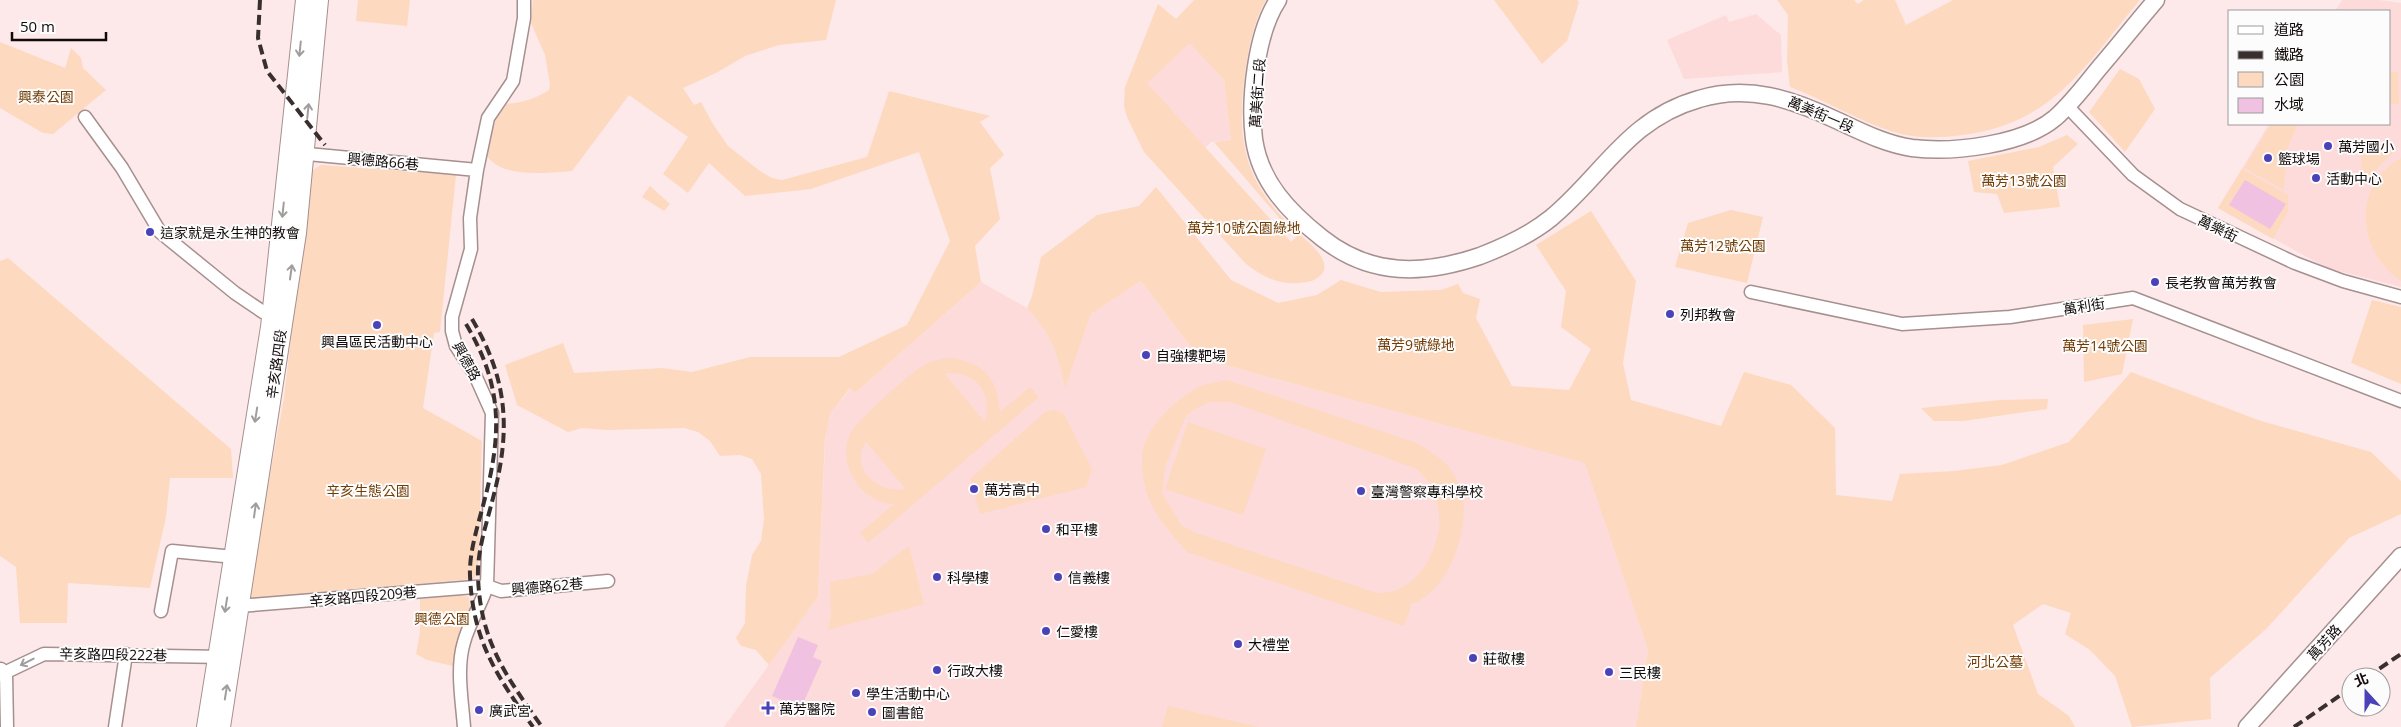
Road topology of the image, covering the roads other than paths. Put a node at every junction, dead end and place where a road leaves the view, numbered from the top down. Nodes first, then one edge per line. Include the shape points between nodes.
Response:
1 (305, 0) edge
2 (319, 0) edge
3 (524, 0) edge
4 (1278, 0) edge
5 (2156, 0) edge
6 (2067, 106) junction
7 (85, 117) dead end
8 (297, 153) junction
9 (477, 170) junction
10 (1362, 261) joint
11 (1751, 292) dead end
12 (2401, 297) edge
13 (277, 317) junction
14 (2401, 401) edge
15 (2401, 556) edge
16 (234, 557) junction
17 (608, 580) dead end
18 (487, 586) junction
19 (240, 606) junction
20 (161, 611) dead end
21 (126, 654) junction
22 (224, 656) junction
23 (2, 672) edge
24 (6, 727) edge
25 (115, 727) edge
26 (206, 727) edge
27 (221, 727) edge
28 (464, 727) edge
29 (2247, 727) edge

1 -> 8 main road, 辛亥路四段
8 -> 2 main road, 辛亥路四段
3 - 9 street, 興德路 via 513,81 488,118
4 - 10 street, 萬美街二段 via 1266,25 1254,90 1253,135 1262,172 1274,191 1306,225 1338,249
5 - 6 street, 萬美街一段
6 - 10 street, 萬美街一段 via 2042,127 2021,136 1981,145 1937,149 1891,143 1807,106 1772,95 1738,93 1700,98 1669,111 1636,131 1567,203 1526,236 1488,253 1439,268 1404,270
6 - 12 street, 萬樂街 via 2133,175 2180,209 2295,263
7 - 13 street via 122,168 160,232 235,293
8 - 9 street, 興德路66巷
8 - 13 main road, 辛亥路四段 via 297,233
9 - 18 street, 興德路 via 472,200 471,248 452,317 452,331 456,346 475,375 492,413
11 - 14 street, 萬利街 via 1902,324 2010,317 2133,298
13 -> 16 main road, 辛亥路四段
19 -> 13 main road, 辛亥路四段
15 - 29 street, 萬芳路
16 - 20 street via 172,551
16 -> 22 main road, 辛亥路四段
17 - 18 street, 興德路62巷 via 501,591
18 - 19 street, 辛亥路四段209巷
18 - 28 street, 興德路 via 461,654
19 - 22 main road, 辛亥路四段
21 - 22 street, 辛亥路四段222巷
21 -> 23 street, 辛亥路四段222巷 via 44,654
21 - 25 street
22 - 26 main road, 辛亥路四段
27 -> 22 main road, 辛亥路四段
23 - 24 street

